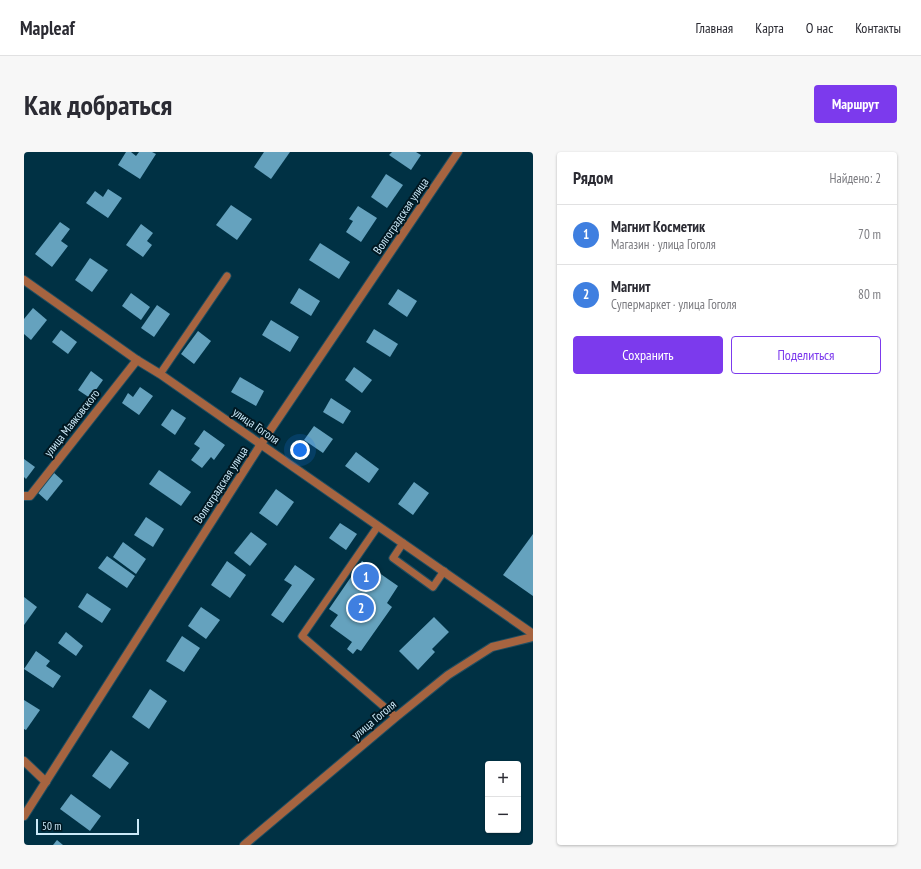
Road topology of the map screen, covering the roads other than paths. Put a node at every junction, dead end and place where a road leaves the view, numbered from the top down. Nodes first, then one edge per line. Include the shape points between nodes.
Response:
1 (458, 152) edge
2 (227, 276) dead end
3 (24, 280) edge
4 (137, 360) junction
5 (160, 374) junction
6 (261, 444) junction
7 (24, 496) edge
8 (378, 526) junction
9 (403, 543) junction
10 (444, 571) junction
11 (533, 636) edge
12 (396, 717) junction
13 (24, 761) edge
14 (46, 782) junction
15 (24, 816) edge
16 (244, 845) edge

1 - 6 street, Волгоградская улица
2 - 5 lane
3 - 4 street, улица Гоголя
4 - 5 street, улица Гоголя
4 - 7 street, улица Маяковского via 30,496
5 - 6 street, улица Гоголя
6 - 8 street, улица Гоголя
6 - 14 street, Волгоградская улица
8 - 9 street, улица Гоголя
8 - 12 lane via 302,636
9 - 10 street, улица Гоголя
9 - 10 lane via 393,558 433,587
10 - 11 street, улица Гоголя
11 - 12 street, улица Гоголя via 492,647 448,675
12 - 16 street, улица Гоголя
13 - 14 street
14 - 15 street, Волгоградская улица

